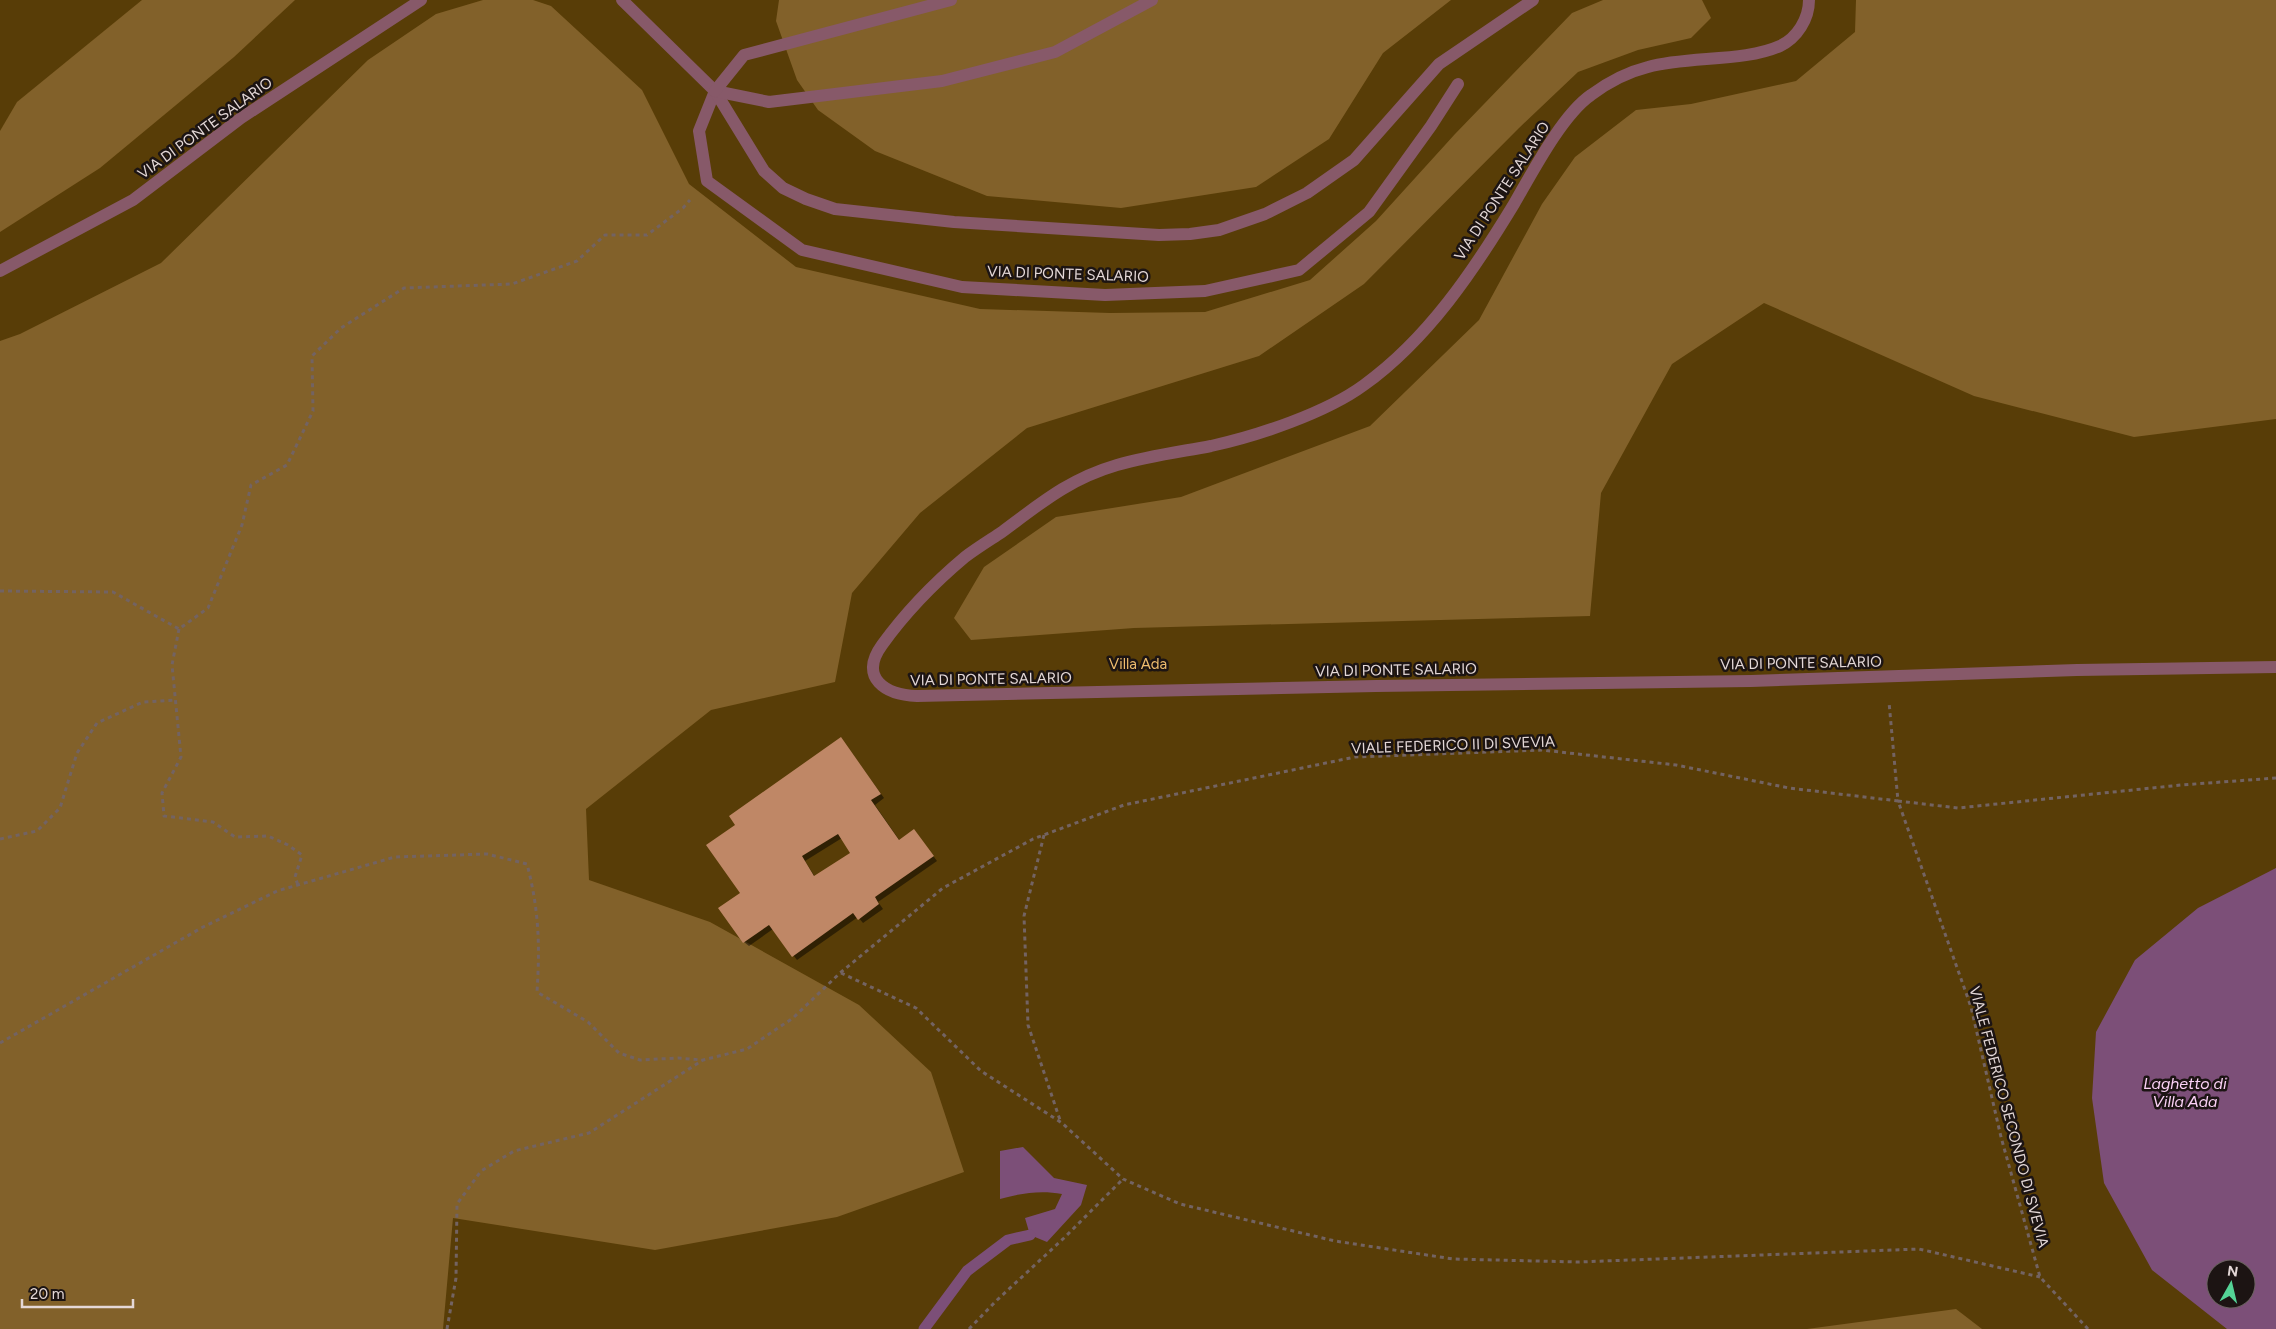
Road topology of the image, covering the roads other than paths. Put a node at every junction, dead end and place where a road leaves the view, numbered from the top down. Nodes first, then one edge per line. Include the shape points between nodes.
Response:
1 (421, 0) edge
2 (622, 0) edge
3 (951, 0) edge
4 (1152, 0) edge
5 (1533, 0) edge
6 (1809, 0) edge
7 (1458, 84) dead end
8 (715, 91) junction
9 (0, 271) edge
10 (2276, 667) edge

1 - 9 street, VIA DI PONTE SALARIO via 242,118 133,200
2 - 8 street
3 - 8 street via 744,55
4 - 8 street via 1055,52 942,80 769,102
5 - 8 street via 1439,64 1354,160 1307,194 1266,214 1219,230 1190,234 1159,235 954,222 835,209 783,188 764,171
6 - 10 street, VIA DI PONTE SALARIO via 1806,20 1782,45 1748,54 1646,67 1615,79 1588,97 1549,145 1481,258 1395,361 1362,387 1284,424 1214,445 1119,465 1071,483 968,555 934,585 877,651 873,667 878,682 898,695 917,696 1751,681
7 - 8 street, VIA DI PONTE SALARIO via 1368,212 1300,270 1204,291 1104,294 962,287 802,250 707,181 699,131

